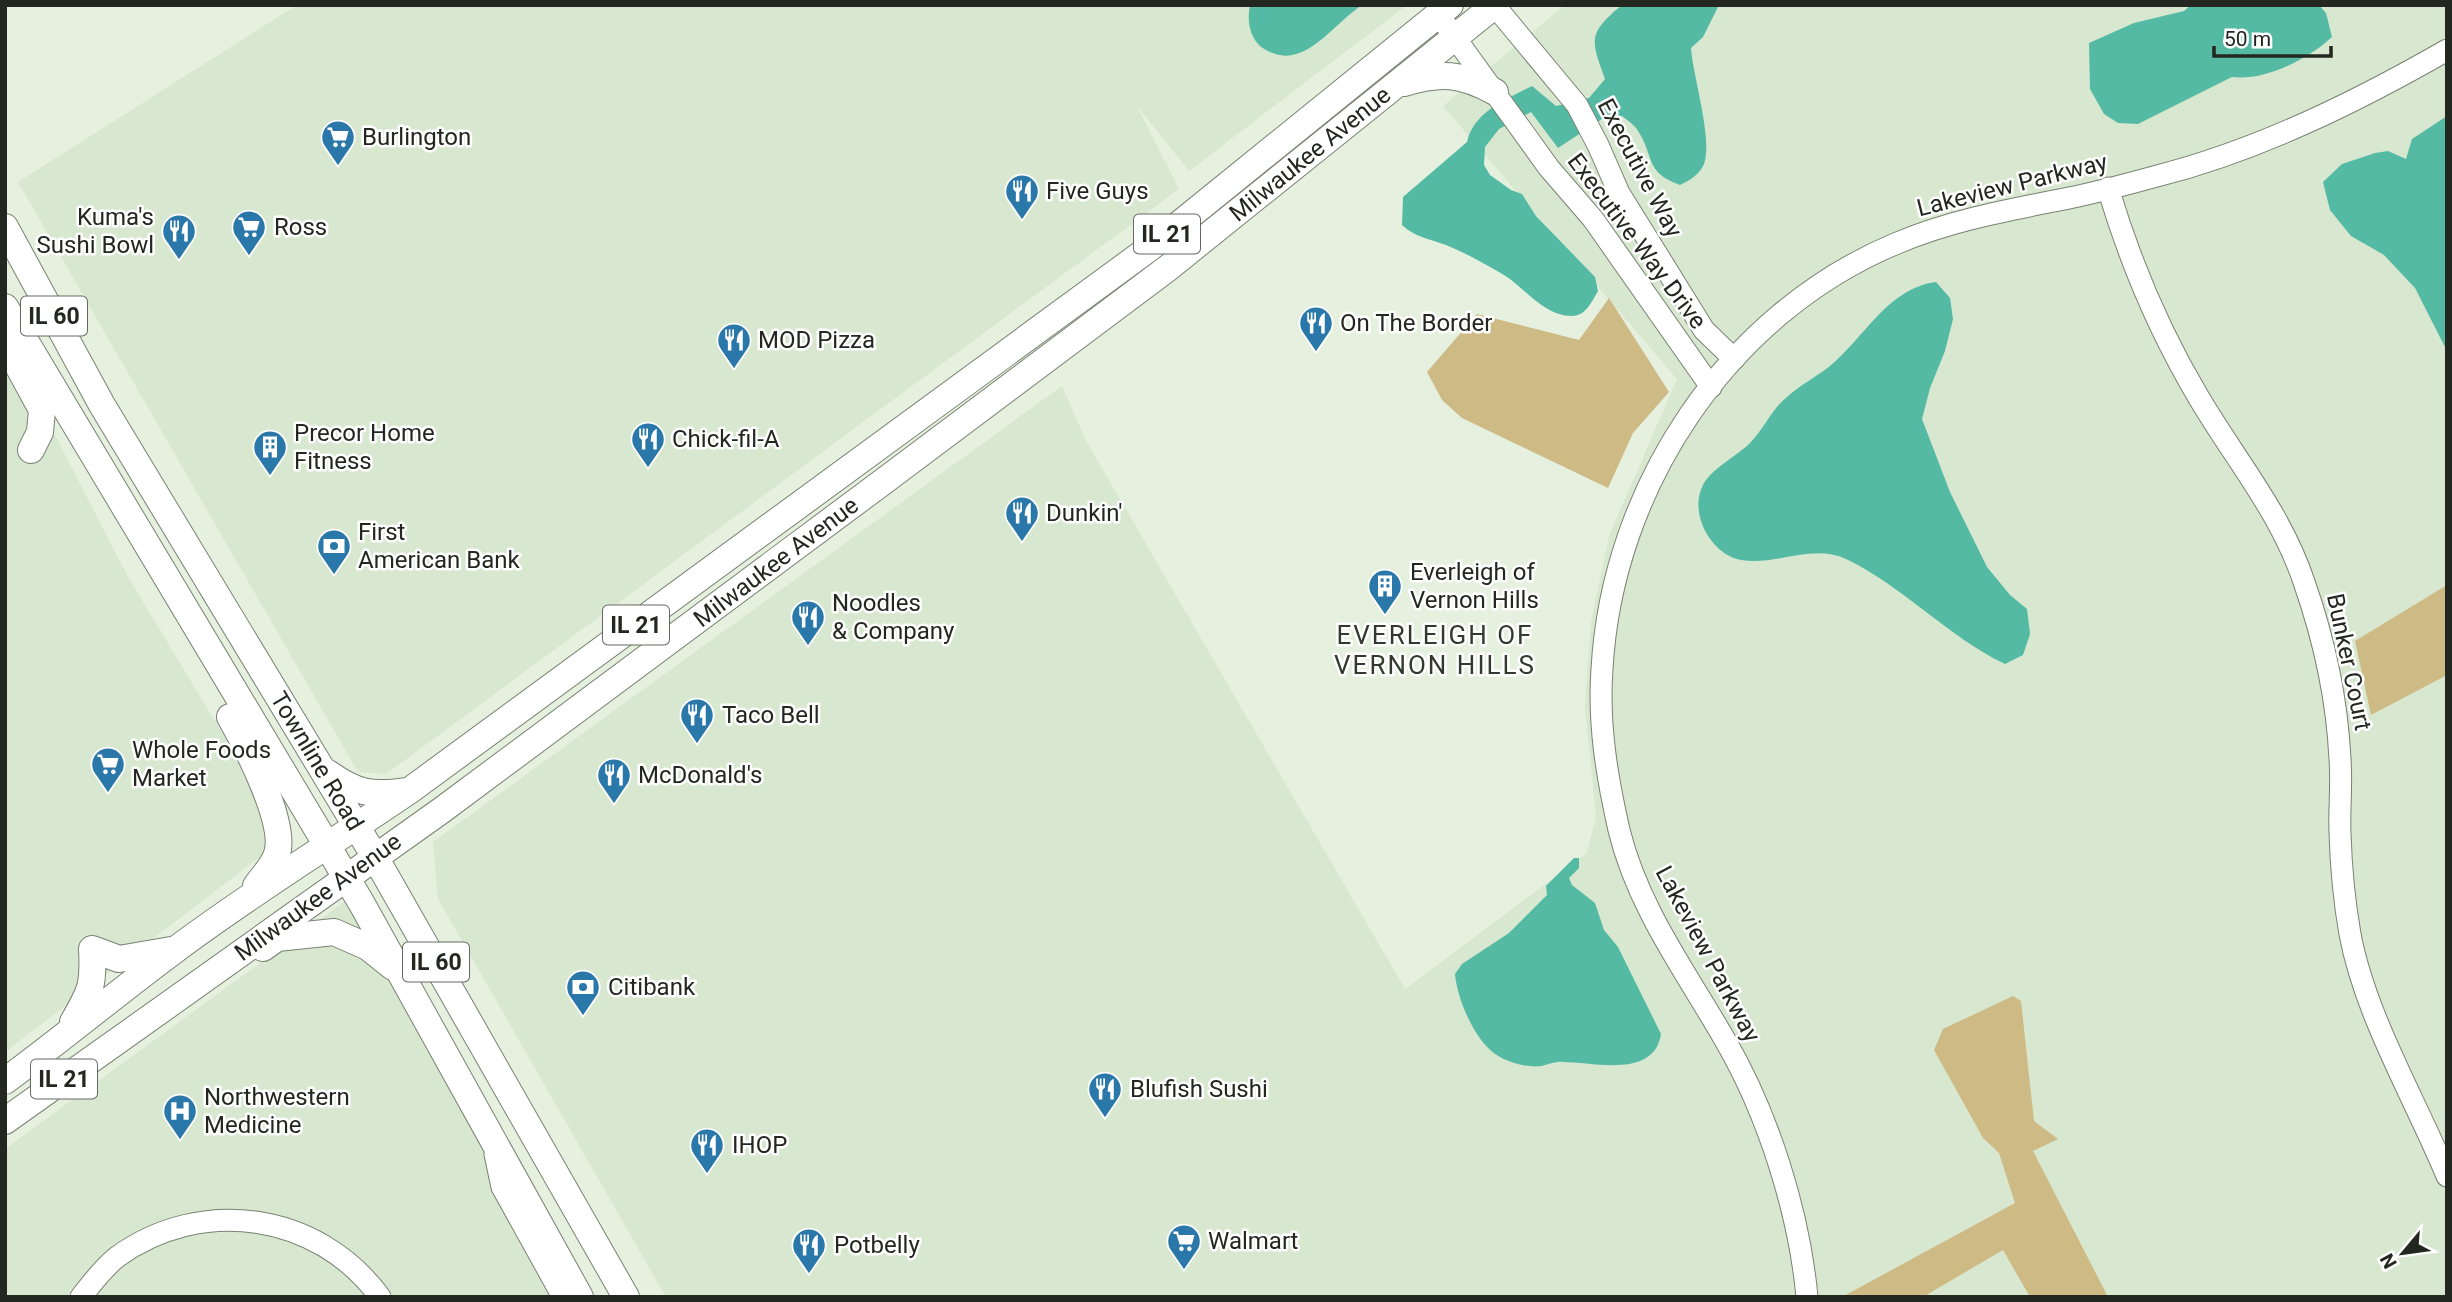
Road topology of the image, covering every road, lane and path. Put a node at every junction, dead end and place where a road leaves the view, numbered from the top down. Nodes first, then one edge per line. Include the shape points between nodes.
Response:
1 (1495, 5) edge
2 (1444, 10) edge
3 (1455, 37) junction
4 (2447, 50) edge
5 (1396, 85) junction
6 (1497, 94) junction
7 (2108, 188) junction
8 (5, 227) edge
9 (5, 307) edge
10 (5, 342) edge
11 (1734, 359) junction
12 (1711, 387) junction
13 (31, 450) dead end
14 (95, 461) junction
15 (323, 770) junction
16 (409, 790) junction
17 (356, 828) junction
18 (326, 846) junction
19 (375, 857) junction
20 (345, 877) junction
21 (247, 898) junction
22 (175, 950) junction
23 (402, 975) junction
24 (67, 1033) junction
25 (124, 1038) junction
26 (9, 1076) edge
27 (5, 1121) edge
28 (492, 1138) junction
29 (2447, 1176) edge
30 (81, 1297) edge
31 (380, 1297) edge
32 (563, 1297) edge
33 (580, 1297) edge
34 (625, 1297) edge
35 (1807, 1297) edge

1 - 3 main road, Milwaukee Avenue / IL 21
1 - 11 street, Executive Way via 1577,105 1619,193 1704,330
2 - 3 street
2 - 16 main road, Milwaukee Avenue / IL 21 via 1152,247
3 - 5 main road, Milwaukee Avenue / IL 21
3 - 6 street
4 - 7 street, Lakeview Parkway via 2367,94 2269,138 2162,175
5 - 6 main road via 1453,75 1476,81
5 - 19 main road, Milwaukee Avenue / IL 21 via 1168,268
6 - 12 street, Executive Way Drive via 1549,168 1593,219
7 - 11 street, Lakeview Parkway via 1943,225 1890,246 1794,304
7 - 29 street, Bunker Court via 2163,333 2257,486 2303,579 2322,636 2336,705 2343,885 2351,937 2375,1016
8 - 15 main road, Townline Road / IL 60 via 102,405
9 - 14 main road, Townline Road / IL 60
10 - 13 main road via 42,410 40,432
11 - 12 street, Lakeview Parkway
12 - 35 street, Lakeview Parkway via 1673,438 1631,526 1605,635 1601,726 1621,837 1644,901 1743,1074 1770,1139 1789,1201
14 - 18 main road, Townline Road / IL 60
14 - 21 main road via 104,505 244,741 277,822 278,853
15 - 16 main road via 349,788 378,795
15 - 17 main road, Townline Road / IL 60
16 - 17 main road, Milwaukee Avenue / IL 21
17 - 18 main road, Milwaukee Avenue / IL 21
17 - 19 main road, Townline Road / IL 60
18 - 20 main road, Townline Road / IL 60
18 - 21 main road, Milwaukee Avenue / IL 21
19 - 20 main road, Milwaukee Avenue / IL 21
19 - 34 main road, Townline Road / IL 60
20 - 23 main road, Townline Road / IL 60
20 - 25 main road, Milwaukee Avenue / IL 21
21 - 22 main road, Milwaukee Avenue / IL 21
22 - 24 main road, Milwaukee Avenue / IL 21
22 - 24 main road via 119,959 92,948 91,991
23 - 25 main road via 368,947 334,932 277,938
23 - 28 main road, Townline Road / IL 60
24 - 26 main road, Milwaukee Avenue / IL 21
25 - 27 main road, Milwaukee Avenue / IL 21
28 - 32 street via 502,1187
28 - 33 main road, Townline Road / IL 60
30 - 31 street via 116,1259 141,1242 219,1220 262,1222 307,1237 345,1259

